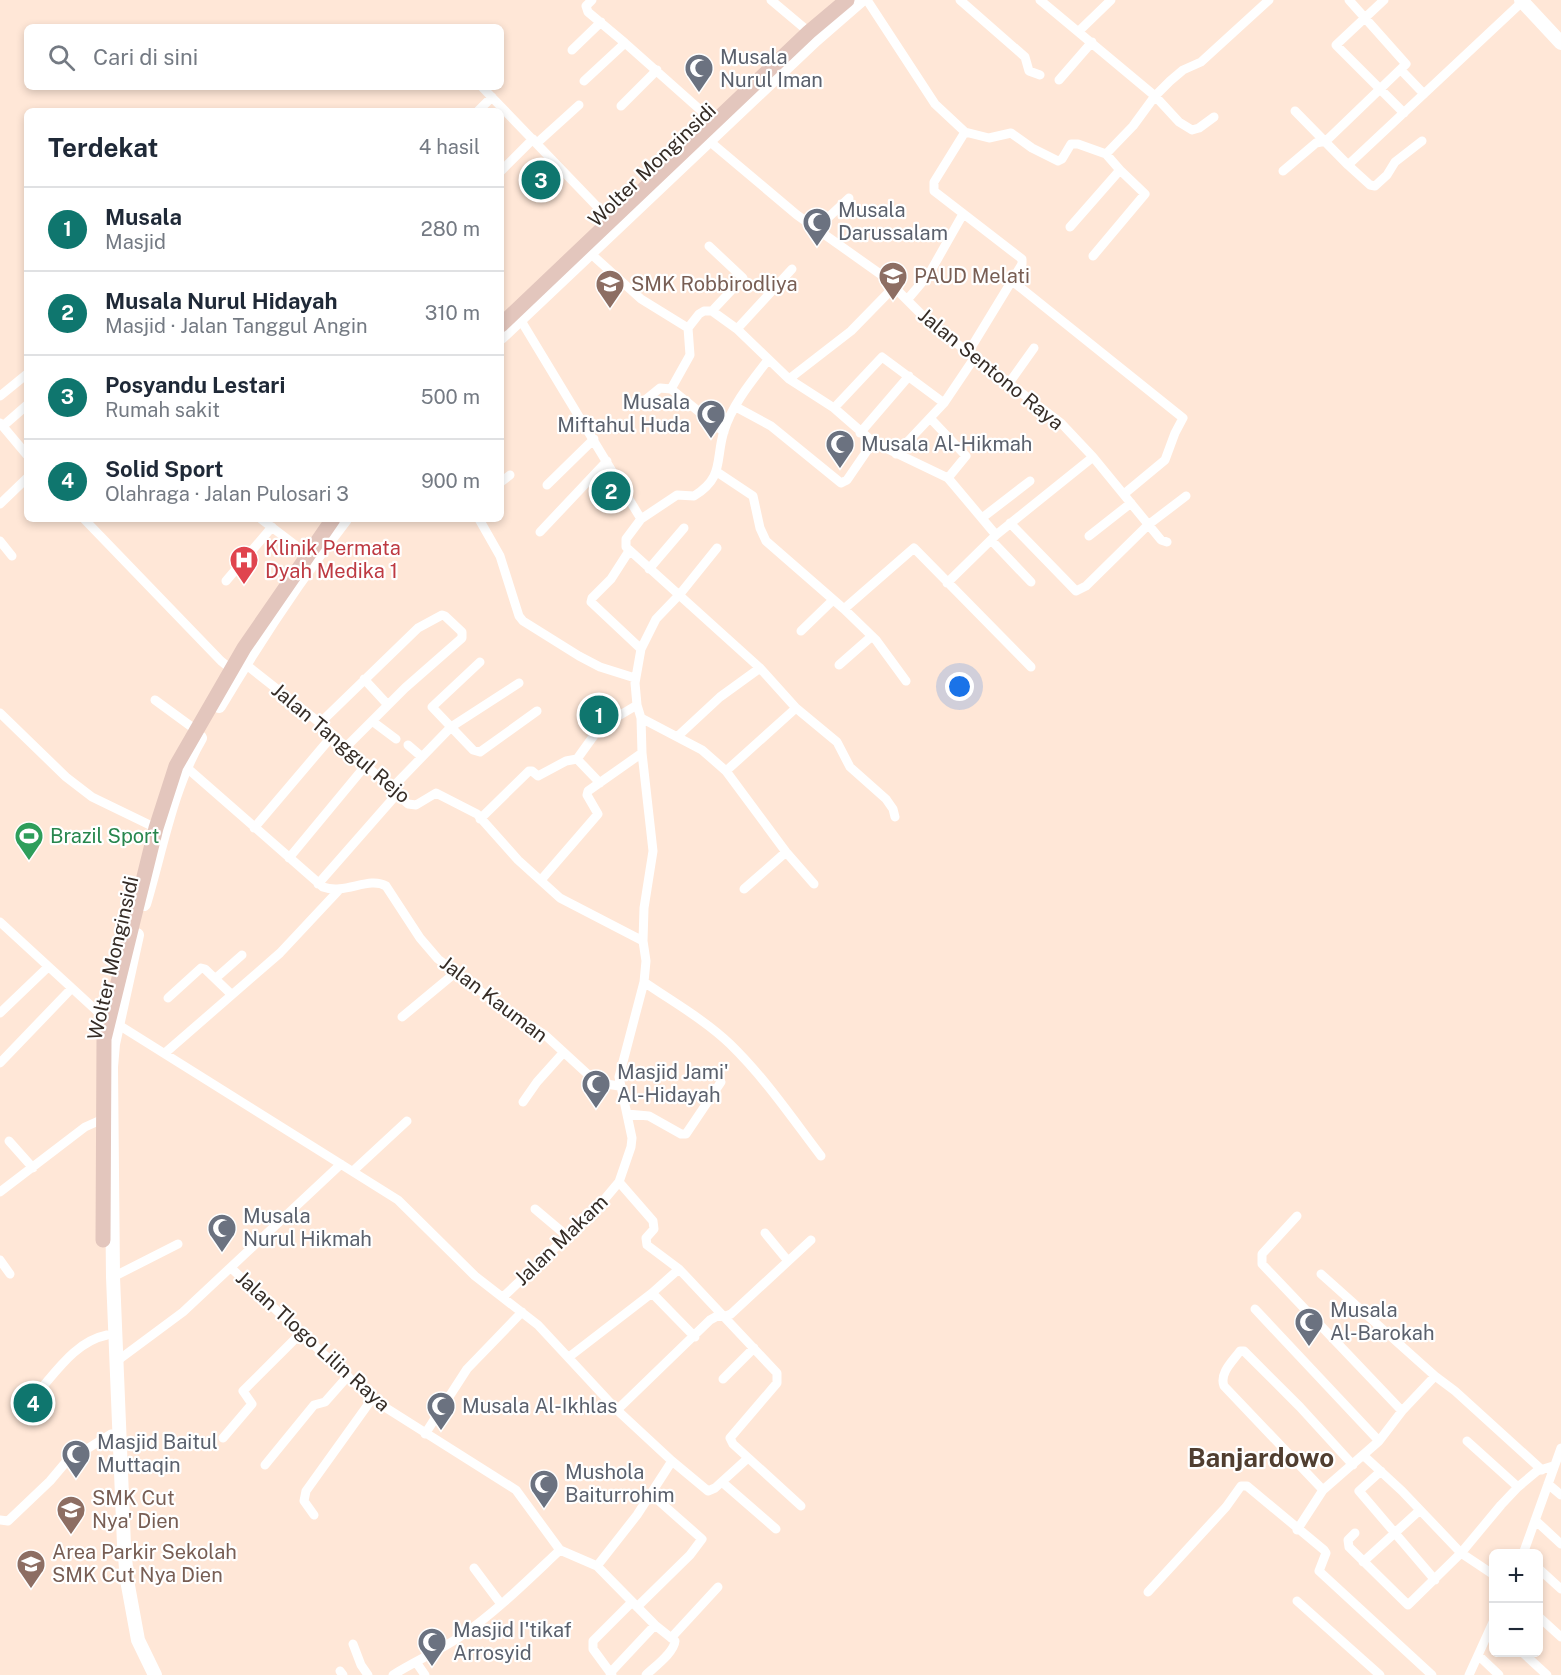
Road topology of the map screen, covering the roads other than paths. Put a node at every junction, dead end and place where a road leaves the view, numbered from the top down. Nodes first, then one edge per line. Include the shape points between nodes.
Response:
1 (592, 0) edge
2 (771, 0) edge
3 (847, 0) edge
4 (861, 0) edge
5 (867, 0) edge
6 (960, 0) edge
7 (1040, 0) edge
8 (1111, 0) edge
9 (1269, 0) edge
10 (1348, 0) edge
11 (1384, 0) edge
12 (1522, 1) edge
13 (1365, 18) junction
14 (601, 22) junction
15 (1078, 31) junction
16 (809, 32) junction
17 (1092, 42) junction
18 (625, 43) junction
19 (1561, 43) edge
20 (572, 50) dead end
21 (657, 70) junction
22 (1401, 70) junction
23 (1040, 75) dead end
24 (1059, 80) dead end
25 (584, 81) dead end
26 (485, 90) edge
27 (1380, 90) junction
28 (1424, 94) junction
29 (1155, 96) junction
30 (492, 97) junction
31 (579, 105) dead end
32 (621, 106) dead end
33 (481, 108) edge
34 (499, 108) edge
35 (1295, 111) dead end
36 (1404, 113) junction
37 (504, 116) edge
38 (1214, 117) dead end
39 (721, 120) junction
40 (965, 132) junction
41 (708, 140) junction
42 (535, 141) junction
43 (1326, 141) junction
44 (1422, 141) dead end
45 (1106, 154) junction
46 (1348, 165) junction
47 (504, 168) edge
48 (1120, 170) junction
49 (1283, 171) dead end
50 (849, 198) dead end
51 (963, 214) junction
52 (611, 220) junction
53 (1070, 227) dead end
54 (816, 229) junction
55 (709, 246) dead end
56 (590, 253) junction
57 (1094, 256) dead end
58 (792, 269) dead end
59 (1011, 280) junction
60 (894, 287) junction
61 (907, 300) junction
62 (712, 311) junction
63 (520, 319) junction
64 (504, 322) edge
65 (688, 328) junction
66 (737, 329) junction
67 (504, 335) edge
68 (1034, 348) dead end
69 (972, 354) junction
70 (768, 360) junction
71 (909, 375) junction
72 (24, 376) edge
73 (789, 379) junction
74 (1009, 383) junction
75 (671, 389) junction
76 (0, 396) edge
77 (644, 401) dead end
78 (944, 403) junction
79 (24, 407) edge
80 (736, 407) junction
81 (834, 408) junction
82 (930, 418) junction
83 (1, 424) edge
84 (724, 432) junction
85 (860, 433) junction
86 (594, 439) junction
87 (873, 442) junction
88 (24, 451) edge
89 (896, 454) junction
90 (1092, 457) junction
91 (607, 461) junction
92 (717, 472) junction
93 (510, 475) dead end
94 (948, 478) junction
95 (504, 480) edge
96 (24, 481) edge
97 (1030, 481) dead end
98 (547, 484) dead end
99 (1124, 494) junction
100 (1186, 496) dead end
101 (1131, 503) junction
102 (0, 504) edge
103 (982, 518) junction
104 (641, 519) junction
105 (87, 522) edge
106 (265, 522) edge
107 (331, 522) edge
108 (343, 522) edge
109 (481, 522) edge
110 (1010, 523) junction
111 (1148, 525) junction
112 (272, 527) junction
113 (684, 528) dead end
114 (540, 532) dead end
115 (1089, 536) dead end
116 (993, 537) junction
117 (0, 541) edge
118 (1167, 542) dead end
119 (717, 548) dead end
120 (629, 551) junction
121 (307, 554) junction
122 (12, 556) dead end
123 (649, 569) junction
124 (226, 581) dead end
125 (1031, 582) dead end
126 (946, 583) junction
127 (680, 594) junction
128 (833, 600) junction
129 (844, 609) junction
130 (801, 631) dead end
131 (872, 636) junction
132 (641, 649) junction
133 (480, 662) dead end
134 (839, 665) dead end
135 (238, 666) junction
136 (1031, 667) dead end
137 (760, 668) junction
138 (635, 678) junction
139 (364, 679) junction
140 (906, 681) dead end
141 (519, 683) dead end
142 (155, 700) dead end
143 (388, 705) junction
144 (637, 705) junction
145 (796, 708) junction
146 (537, 711) dead end
147 (4, 717) edge
148 (641, 718) junction
149 (372, 721) junction
150 (320, 723) junction
151 (451, 727) junction
152 (0, 729) edge
153 (196, 730) junction
154 (333, 735) junction
155 (678, 736) junction
156 (396, 740) dead end
157 (408, 745) dead end
158 (346, 747) junction
159 (642, 753) junction
160 (422, 757) junction
161 (577, 759) junction
162 (366, 765) junction
163 (186, 767) junction
164 (726, 771) junction
165 (600, 783) junction
166 (394, 792) junction
167 (895, 816) dead end
168 (480, 819) junction
169 (156, 828) junction
170 (254, 828) junction
171 (786, 852) junction
172 (289, 858) junction
173 (541, 880) junction
174 (318, 884) junction
175 (814, 884) dead end
176 (744, 889) dead end
177 (339, 890) junction
178 (0, 922) edge
179 (643, 941) junction
180 (242, 955) dead end
181 (48, 967) junction
182 (455, 973) junction
183 (216, 978) junction
184 (644, 982) junction
185 (71, 989) junction
186 (231, 994) junction
187 (168, 998) dead end
188 (0, 1013) edge
189 (402, 1017) dead end
190 (113, 1022) junction
191 (165, 1053) junction
192 (563, 1053) junction
193 (0, 1063) edge
194 (721, 1082) dead end
195 (619, 1086) junction
196 (522, 1102) dead end
197 (627, 1114) junction
198 (103, 1119) junction
199 (407, 1121) dead end
200 (9, 1141) dead end
201 (821, 1156) dead end
202 (341, 1164) junction
203 (33, 1168) junction
204 (352, 1171) junction
205 (619, 1182) junction
206 (0, 1192) edge
207 (535, 1209) dead end
208 (1297, 1216) dead end
209 (765, 1233) dead end
210 (567, 1236) junction
211 (811, 1240) dead end
212 (108, 1241) junction
213 (178, 1244) dead end
214 (0, 1260) edge
215 (788, 1262) junction
216 (231, 1268) junction
217 (679, 1269) junction
218 (10, 1274) dead end
219 (1321, 1275) dead end
220 (113, 1277) junction
221 (652, 1293) junction
222 (503, 1297) junction
223 (1255, 1309) dead end
224 (522, 1312) junction
225 (724, 1317) junction
226 (301, 1333) junction
227 (107, 1335) junction
228 (695, 1336) junction
229 (754, 1348) junction
230 (569, 1357) junction
231 (117, 1361) junction
232 (348, 1376) junction
233 (1435, 1376) junction
234 (723, 1379) dead end
235 (39, 1391) dead end
236 (372, 1399) junction
237 (617, 1410) junction
238 (1402, 1411) junction
239 (111, 1434) junction
240 (425, 1434) junction
241 (223, 1438) dead end
242 (1379, 1441) junction
243 (1467, 1441) dead end
244 (1561, 1447) edge
245 (1363, 1455) junction
246 (748, 1458) junction
247 (672, 1461) junction
248 (265, 1465) dead end
249 (1353, 1465) junction
250 (1553, 1467) junction
251 (1542, 1470) junction
252 (1380, 1471) junction
253 (722, 1482) junction
254 (1548, 1484) junction
255 (1518, 1487) junction
256 (1323, 1490) junction
257 (651, 1494) junction
258 (1561, 1496) edge
259 (801, 1506) dead end
260 (1420, 1510) junction
261 (314, 1515) dead end
262 (0, 1520) edge
263 (1534, 1520) junction
264 (776, 1528) dead end
265 (1298, 1530) junction
266 (1355, 1533) dead end
267 (1396, 1533) junction
268 (1561, 1544) edge
269 (1524, 1549) edge
270 (560, 1551) junction
271 (1461, 1553) junction
272 (1363, 1562) junction
273 (597, 1566) junction
274 (474, 1568) dead end
275 (1489, 1572) edge
276 (1543, 1572) edge
277 (1435, 1580) junction
278 (718, 1587) dead end
279 (1561, 1588) edge
280 (1148, 1592) dead end
281 (1297, 1601) dead end
282 (501, 1604) junction
283 (634, 1605) junction
284 (1543, 1620) edge
285 (655, 1624) junction
286 (1489, 1632) edge
287 (1561, 1637) edge
288 (671, 1638) junction
289 (353, 1644) dead end
290 (1478, 1655) junction
291 (1527, 1657) edge
292 (416, 1662) junction
293 (611, 1674) edge
294 (146, 1675) edge
295 (155, 1675) edge
296 (368, 1675) edge
297 (393, 1675) edge
298 (425, 1675) edge
299 (646, 1675) edge
300 (1380, 1675) edge
301 (1432, 1675) edge
302 (1469, 1675) edge
303 (1499, 1675) edge
304 (1547, 1675) edge

1 - 14 street via 586,9
2 - 16 street
3 - 16 main road, Wolter Monginsidi
4 - 39 main road, Wolter Monginsidi
5 - 40 street via 935,104
6 - 23 street via 1025,57 1029,71
7 - 15 street
8 - 15 street
9 - 29 street via 1202,62 1183,70
10 - 13 street
11 - 13 street
12 - 19 main road
12 - 28 street
13 - 22 street via 1405,62
13 - 27 street via 1336,45
14 - 18 street
14 - 20 street
15 - 17 street
16 - 39 main road, Wolter Monginsidi
17 - 24 street
17 - 29 street
18 - 21 street
18 - 25 street
21 - 32 street
21 - 39 street
22 - 27 street
22 - 28 street
26 - 30 street
27 - 36 street
27 - 43 street
28 - 36 street
29 - 38 street via 1192,130
29 - 45 street
30 - 33 street
30 - 34 street
31 - 42 street
35 - 43 street
36 - 46 street
37 - 42 street
39 - 41 main road, Wolter Monginsidi
39 - 52 main road, Wolter Monginsidi
40 - 45 street via 989,138 1011,133 1054,160 1062,159 1074,143
40 - 51 street via 933,186 937,195
41 - 54 street, Jalan Sentono Raya
41 - 56 main road, Wolter Monginsidi
42 - 47 street
42 - 52 street
43 - 46 street
43 - 49 street via 1316,143
44 - 46 street via 1395,162 1376,185 1369,184
45 - 48 street
48 - 53 street
48 - 57 street via 1145,194
50 - 54 street
51 - 59 street via 1021,257 1022,264
51 - 61 street via 928,274
52 - 64 main road, Wolter Monginsidi
54 - 60 street, Jalan Sentono Raya
55 - 62 street via 743,278
56 - 63 main road, Wolter Monginsidi
56 - 65 street via 641,299
58 - 66 street
59 - 69 street
59 - 99 street via 1183,418 1165,460
60 - 61 street, Jalan Sentono Raya
60 - 73 street via 851,331
61 - 69 street, Jalan Sentono Raya
62 - 65 street via 699,314
62 - 66 street
63 - 67 main road, Wolter Monginsidi
63 - 86 street
65 - 75 street via 690,355
66 - 70 street
68 - 74 street
69 - 74 street, Jalan Sentono Raya
69 - 78 street
70 - 73 street
70 - 80 street
71 - 78 street
71 - 81 street via 882,357
71 - 85 street
72 - 76 street
73 - 81 street
74 - 90 street, Jalan Sentono Raya via 1061,423
75 - 77 street via 660,387
75 - 84 street
78 - 82 street
79 - 83 street
80 - 84 street
80 - 87 street via 771,426 841,483
81 - 85 street
82 - 89 street
82 - 94 street via 966,456
83 - 88 street
84 - 92 street
85 - 87 street
86 - 91 street
86 - 98 street
87 - 89 street
89 - 94 street
90 - 99 street, Jalan Sentono Raya
90 - 110 street
91 - 104 street
91 - 114 street
92 - 104 street via 694,496 677,495
92 - 128 street via 753,496 766,541
93 - 95 street
94 - 103 street
96 - 102 street
97 - 103 street
99 - 101 street, Jalan Sentono Raya
100 - 111 street
101 - 111 street, Jalan Sentono Raya
101 - 115 street
103 - 116 street
104 - 120 street via 626,539
105 - 135 street, Jalan Tanggul Rejo via 221,662
106 - 112 street
107 - 121 main road, Wolter Monginsidi
108 - 135 main road, Wolter Monginsidi
109 - 138 street via 500,556 519,616 525,623 600,667
110 - 111 street via 1076,591 1086,586
110 - 116 street
111 - 118 street, Jalan Sentono Raya
112 - 121 street
112 - 124 street
113 - 123 street
116 - 125 street
116 - 126 street
117 - 122 street
119 - 127 street
120 - 123 street
120 - 132 street via 591,602
121 - 135 main road, Wolter Monginsidi
123 - 127 street
126 - 129 street via 914,548
126 - 136 street
127 - 132 street via 656,619
127 - 137 street
128 - 129 street
128 - 130 street
129 - 131 street
131 - 134 street
131 - 140 street
132 - 138 street
133 - 151 street via 432,707
135 - 150 street, Jalan Tanggul Rejo
135 - 153 main road, Wolter Monginsidi
135 - 163 main road, Wolter Monginsidi
137 - 145 street
137 - 155 street via 720,697
138 - 144 street
139 - 143 street
139 - 143 street via 418,628 440,616 462,632 462,638
139 - 150 street
141 - 151 street
142 - 153 street
143 - 149 street
144 - 148 street
144 - 161 street via 598,730
145 - 164 street
145 - 167 street via 837,742 850,767 886,799
146 - 151 street via 480,752 473,750
147 - 152 street
147 - 169 street via 66,777 93,796
148 - 155 street
148 - 159 street
149 - 156 street
149 - 158 street
150 - 154 street, Jalan Tanggul Rejo
151 - 160 street
153 - 169 main road, Wolter Monginsidi via 176,766
154 - 158 street, Jalan Tanggul Rejo
154 - 170 street
155 - 164 street via 708,754
157 - 160 street
158 - 162 street, Jalan Tanggul Rejo
159 - 165 street
159 - 179 street via 653,851
160 - 166 street
161 - 165 street
161 - 168 street via 538,776 529,771
162 - 166 street, Jalan Tanggul Rejo
162 - 172 street
163 - 170 street, Jalan Kauman
163 - 190 main road, Wolter Monginsidi
164 - 171 street
165 - 173 street via 587,793 597,815
166 - 168 street, Jalan Tanggul Rejo via 413,805 436,793 475,812
166 - 174 street
168 - 173 street, Jalan Tanggul Rejo
169 - 190 main road, Wolter Monginsidi
170 - 172 street, Jalan Kauman
171 - 175 street
171 - 176 street
172 - 174 street, Jalan Kauman
173 - 179 street, Jalan Tanggul Rejo via 560,898
174 - 177 street, Jalan Kauman
177 - 182 street, Jalan Kauman via 376,883 386,886 427,946
177 - 186 street via 280,953
178 - 181 street
179 - 184 street
180 - 183 street
181 - 185 street
181 - 188 street
182 - 189 street
182 - 192 street, Jalan Kauman via 545,1035
183 - 186 street
183 - 187 street via 201,968
184 - 195 street
184 - 201 street via 730,1044 761,1076
185 - 190 street
185 - 193 street
186 - 191 street
190 - 191 street
190 - 198 main road, Wolter Monginsidi via 104,1039
190 - 212 main road, Wolter Monginsidi
191 - 202 street
192 - 195 street, Jalan Kauman via 594,1080
192 - 196 street
194 - 197 street via 686,1134 649,1116
195 - 197 street, Jalan Makam
197 - 205 street, Jalan Makam via 631,1147
198 - 203 street via 85,1127
198 - 212 main road, Wolter Monginsidi
199 - 204 street
200 - 203 street
202 - 204 street
202 - 216 street
203 - 206 street
204 - 222 street via 398,1200
205 - 210 street, Jalan Makam
205 - 217 street via 653,1221 647,1245
207 - 210 street
208 - 238 street via 1262,1254 1262,1264
209 - 215 street
210 - 222 street, Jalan Makam
211 - 215 street
212 - 220 main road
212 - 227 main road
213 - 220 street
214 - 218 street
215 - 225 street
216 - 226 street, Jalan Tlogo Lilin Raya
216 - 231 street via 183,1312
217 - 221 street
217 - 225 street
219 - 233 street
220 - 231 main road
221 - 228 street
221 - 230 street
222 - 224 street
223 - 242 street
224 - 230 street
224 - 240 street via 467,1369
225 - 228 street via 716,1317
225 - 229 street
226 - 232 street, Jalan Tlogo Lilin Raya
226 - 241 street via 243,1391 252,1404
227 - 235 street via 95,1337 80,1347
227 - 239 main road
228 - 237 street
229 - 234 street
229 - 246 street via 778,1379 730,1438
230 - 237 street
231 - 295 main road via 127,1580 138,1640
232 - 236 street, Jalan Tlogo Lilin Raya
232 - 248 street via 325,1402 314,1406
233 - 238 street
233 - 251 street
236 - 240 street, Jalan Tlogo Lilin Raya
236 - 261 street via 306,1491 304,1501
237 - 247 street
238 - 242 street
239 - 262 street via 66,1462 8,1521
239 - 294 main road via 124,1618 131,1646
240 - 270 street, Jalan Tlogo Lilin Raya via 516,1490
242 - 245 street
243 - 255 street
244 - 250 street
245 - 249 street
245 - 252 street
246 - 253 street
246 - 259 street
247 - 253 street via 708,1491
247 - 257 street
249 - 256 street
249 - 256 street via 1292,1399 1240,1351 1224,1372 1224,1386
250 - 251 street
250 - 254 street
251 - 255 street
252 - 260 street
252 - 267 street via 1359,1491
253 - 264 street
254 - 258 street
254 - 263 street
255 - 271 street
256 - 265 street
257 - 273 street
257 - 283 street via 702,1539 690,1555
260 - 267 street
260 - 271 street
263 - 268 street
263 - 269 street
265 - 280 street via 1243,1485
265 - 301 street via 1326,1553 1319,1571
266 - 272 street via 1347,1543
267 - 272 street
267 - 277 street
270 - 273 street
270 - 282 street
271 - 275 street
271 - 277 street
272 - 277 street via 1407,1605
273 - 283 street
274 - 282 street
276 - 279 street
278 - 288 street
281 - 300 street
282 - 292 street via 463,1635
283 - 285 street
283 - 293 street via 593,1641 593,1649
284 - 287 street
285 - 288 street
285 - 293 street
286 - 290 street
288 - 299 street via 674,1646
289 - 296 street
290 - 302 street
290 - 303 street
291 - 304 street
292 - 297 street
292 - 298 street

